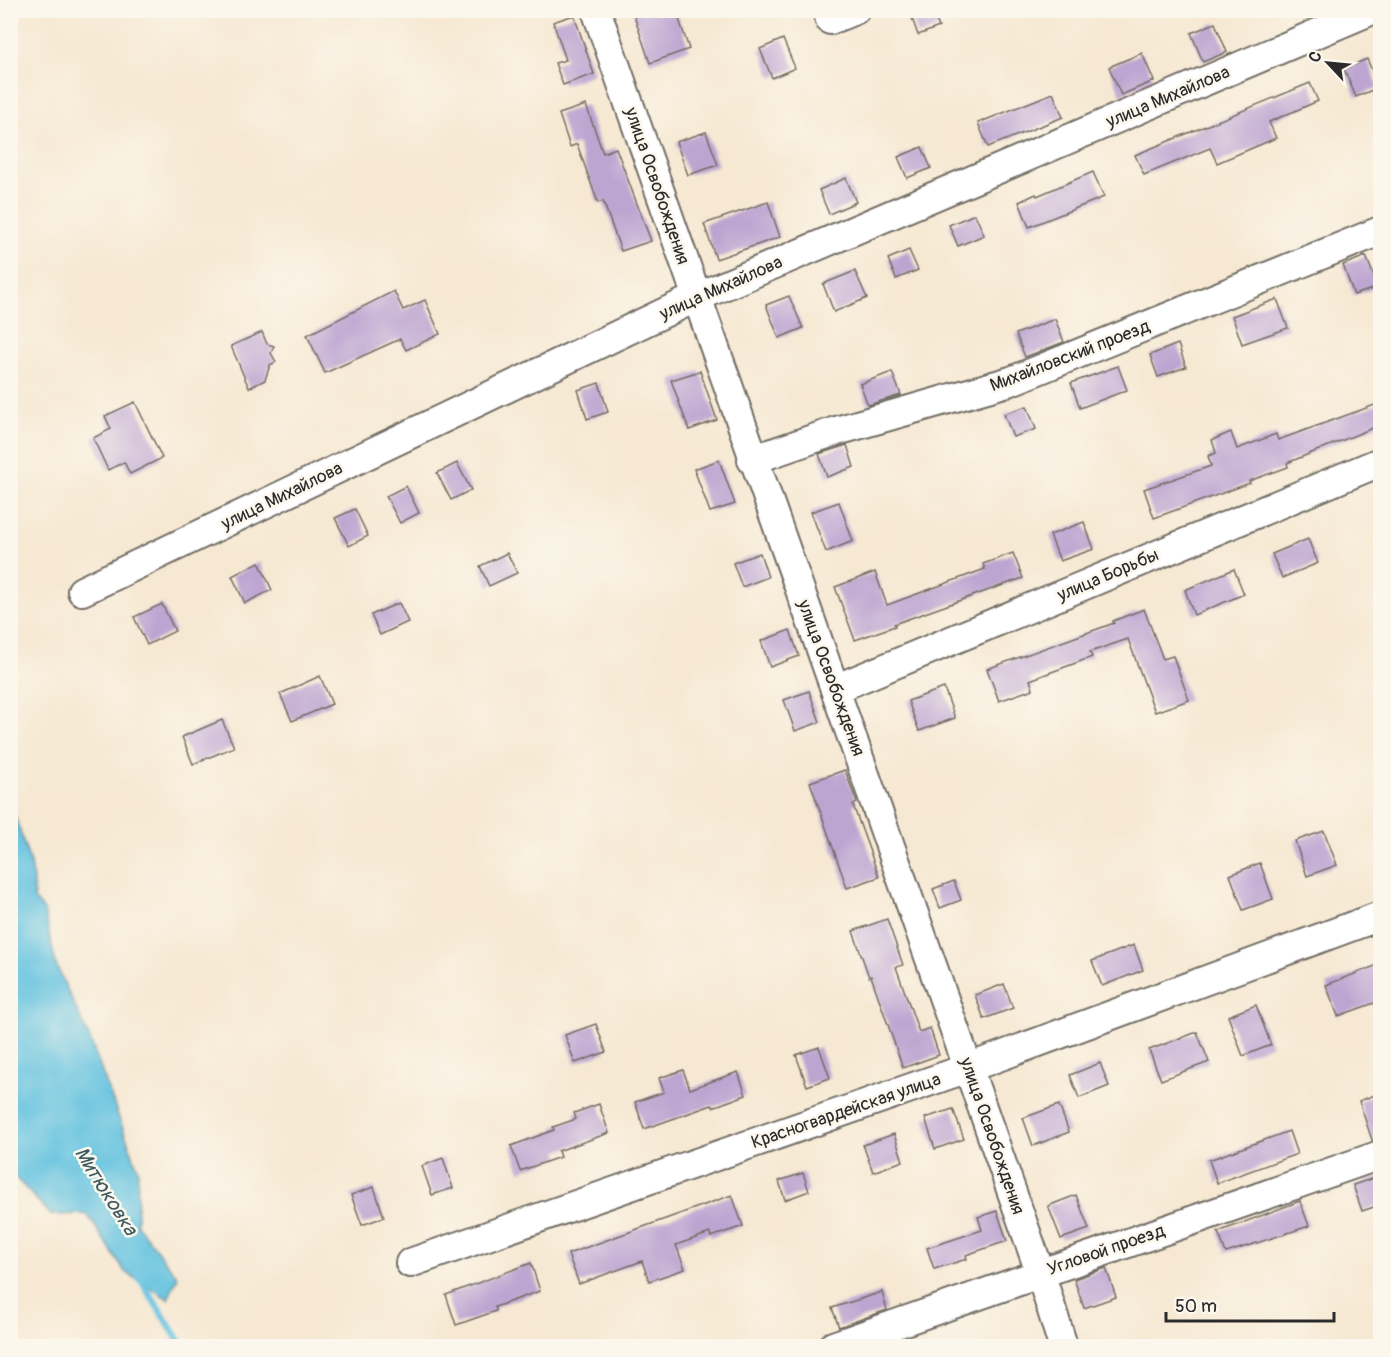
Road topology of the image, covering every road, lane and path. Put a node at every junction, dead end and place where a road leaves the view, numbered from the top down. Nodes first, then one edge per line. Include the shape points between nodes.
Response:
1 (596, 10) edge
2 (827, 10) edge
3 (855, 10) edge
4 (1372, 10) edge
5 (1380, 231) edge
6 (695, 298) junction
7 (752, 460) junction
8 (1380, 462) edge
9 (82, 591) dead end
10 (836, 689) junction
11 (1380, 916) edge
12 (968, 1068) junction
13 (1380, 1155) edge
14 (410, 1263) dead end
15 (1040, 1272) junction
16 (833, 1347) edge
17 (1063, 1347) edge

1 - 6 street, улица Освобождения
2 - 3 street via 830,20
4 - 6 street, улица Михайлова
5 - 7 street, Михайловский проезд via 1011,381 833,432
6 - 7 street, улица Освобождения
6 - 9 street, улица Михайлова
7 - 10 street, улица Освобождения
8 - 10 street, улица Борьбы
10 - 12 street, улица Освобождения
11 - 12 street, Красногвардейская улица
12 - 14 street, Красногвардейская улица
12 - 15 street, улица Освобождения
13 - 15 street, Угловой проезд
15 - 16 street, Угловой проезд
15 - 17 street, улица Освобождения

